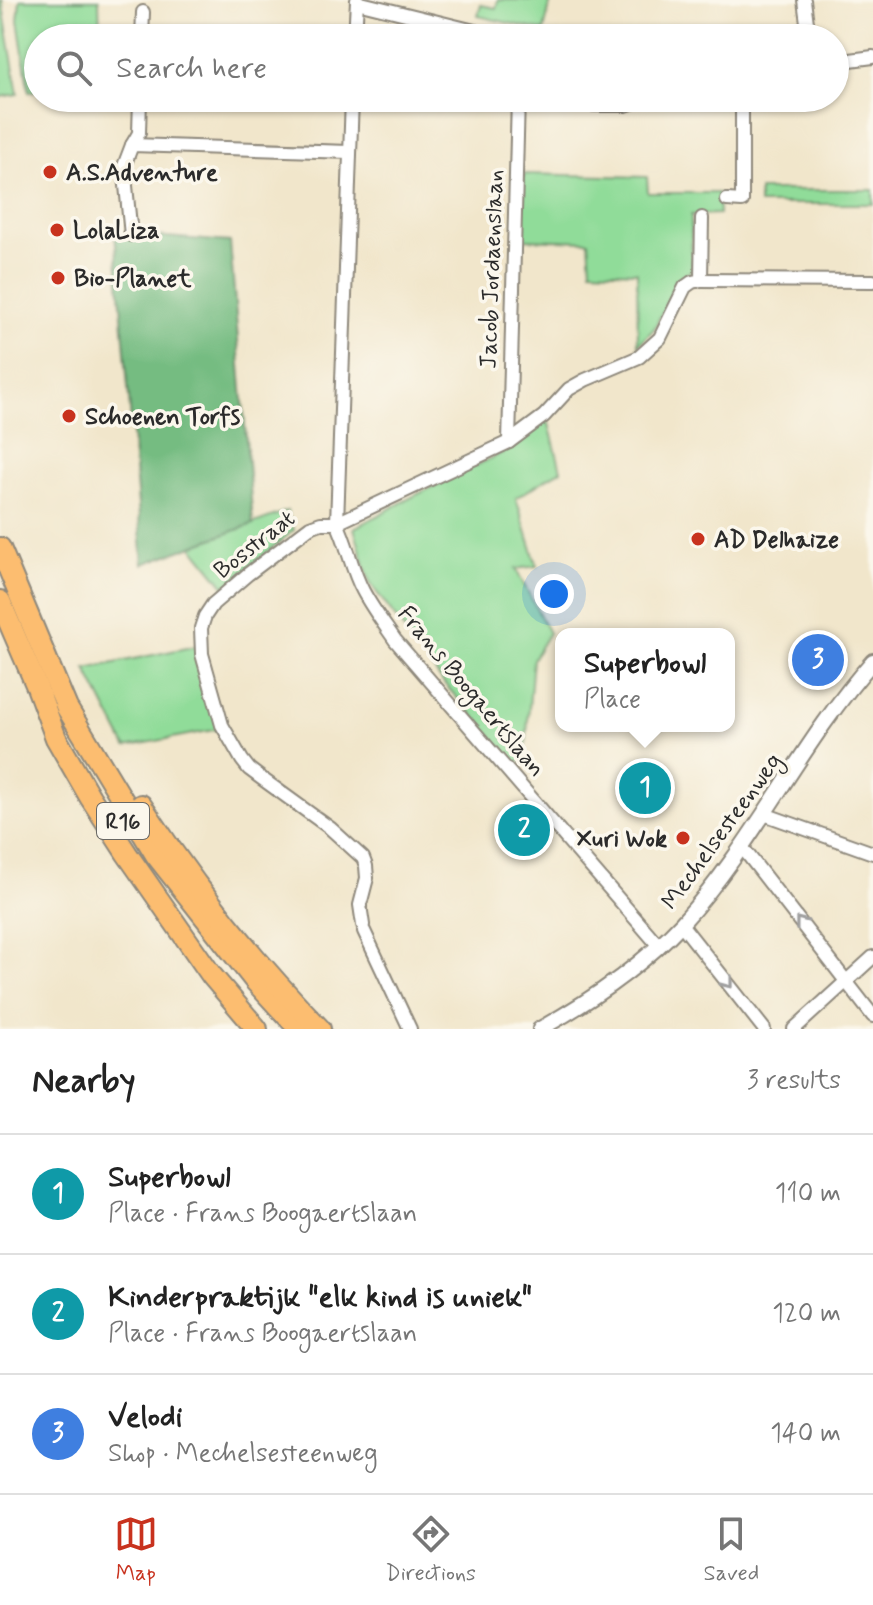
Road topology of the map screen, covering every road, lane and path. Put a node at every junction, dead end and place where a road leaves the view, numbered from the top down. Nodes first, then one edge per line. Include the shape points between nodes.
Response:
1 (804, 0) edge
2 (357, 1) edge
3 (143, 12) dead end
4 (143, 24) edge
5 (356, 24) edge
6 (448, 24) edge
7 (807, 24) edge
8 (873, 57) edge
9 (849, 60) edge
10 (140, 112) edge
11 (351, 112) edge
12 (518, 112) edge
13 (742, 112) edge
14 (132, 145) junction
15 (350, 152) junction
16 (727, 200) dead end
17 (757, 200) dead end
18 (742, 201) junction
19 (702, 218) dead end
20 (131, 235) dead end
21 (701, 280) junction
22 (873, 281) edge
23 (509, 442) junction
24 (337, 523) junction
25 (0, 548) edge
26 (0, 588) edge
27 (0, 601) edge
28 (47, 661) junction
29 (873, 661) edge
30 (764, 814) junction
31 (742, 847) junction
32 (873, 853) edge
33 (681, 924) junction
34 (659, 946) junction
35 (873, 958) edge
36 (846, 981) junction
37 (873, 1016) edge
38 (257, 1029) edge
39 (285, 1029) edge
40 (299, 1029) edge
41 (320, 1029) edge
42 (410, 1029) edge
43 (540, 1029) edge
44 (764, 1029) edge
45 (794, 1029) edge

1 - 7 street
2 - 5 street
2 - 6 street
3 - 4 street
8 - 9 street
10 - 14 street via 139,133
11 - 15 street
12 - 23 street, Jacob Jordaenslaan
13 - 18 street
14 - 15 street
14 - 20 street via 124,166
15 - 24 street
16 - 18 street
17 - 18 street
19 - 21 street
21 - 22 street
21 - 23 street via 685,287 660,338 639,357 569,389
23 - 24 street
24 - 34 street, Frans Boogaertslaan via 362,590 395,640
24 - 42 street, Bosstraat via 301,532 213,604 201,628 202,654 222,725 249,769 363,858 363,928
25 - 28 highway, R16
26 - 39 highway, R16 via 71,741 146,858
27 - 38 highway via 56,738 90,797 212,976
28 - 40 highway, R16 via 67,708 156,855
28 - 41 highway via 224,922
29 - 30 street, Mechelsesteenweg
30 - 31 street, Mechelsesteenweg
30 - 32 street
31 - 33 street, Mechelsesteenweg
36 -> 31 street
33 - 34 street, Mechelsesteenweg
33 -> 44 street
34 - 43 street, Mechelsesteenweg via 610,987
35 - 36 street
36 - 37 street
36 - 45 street

